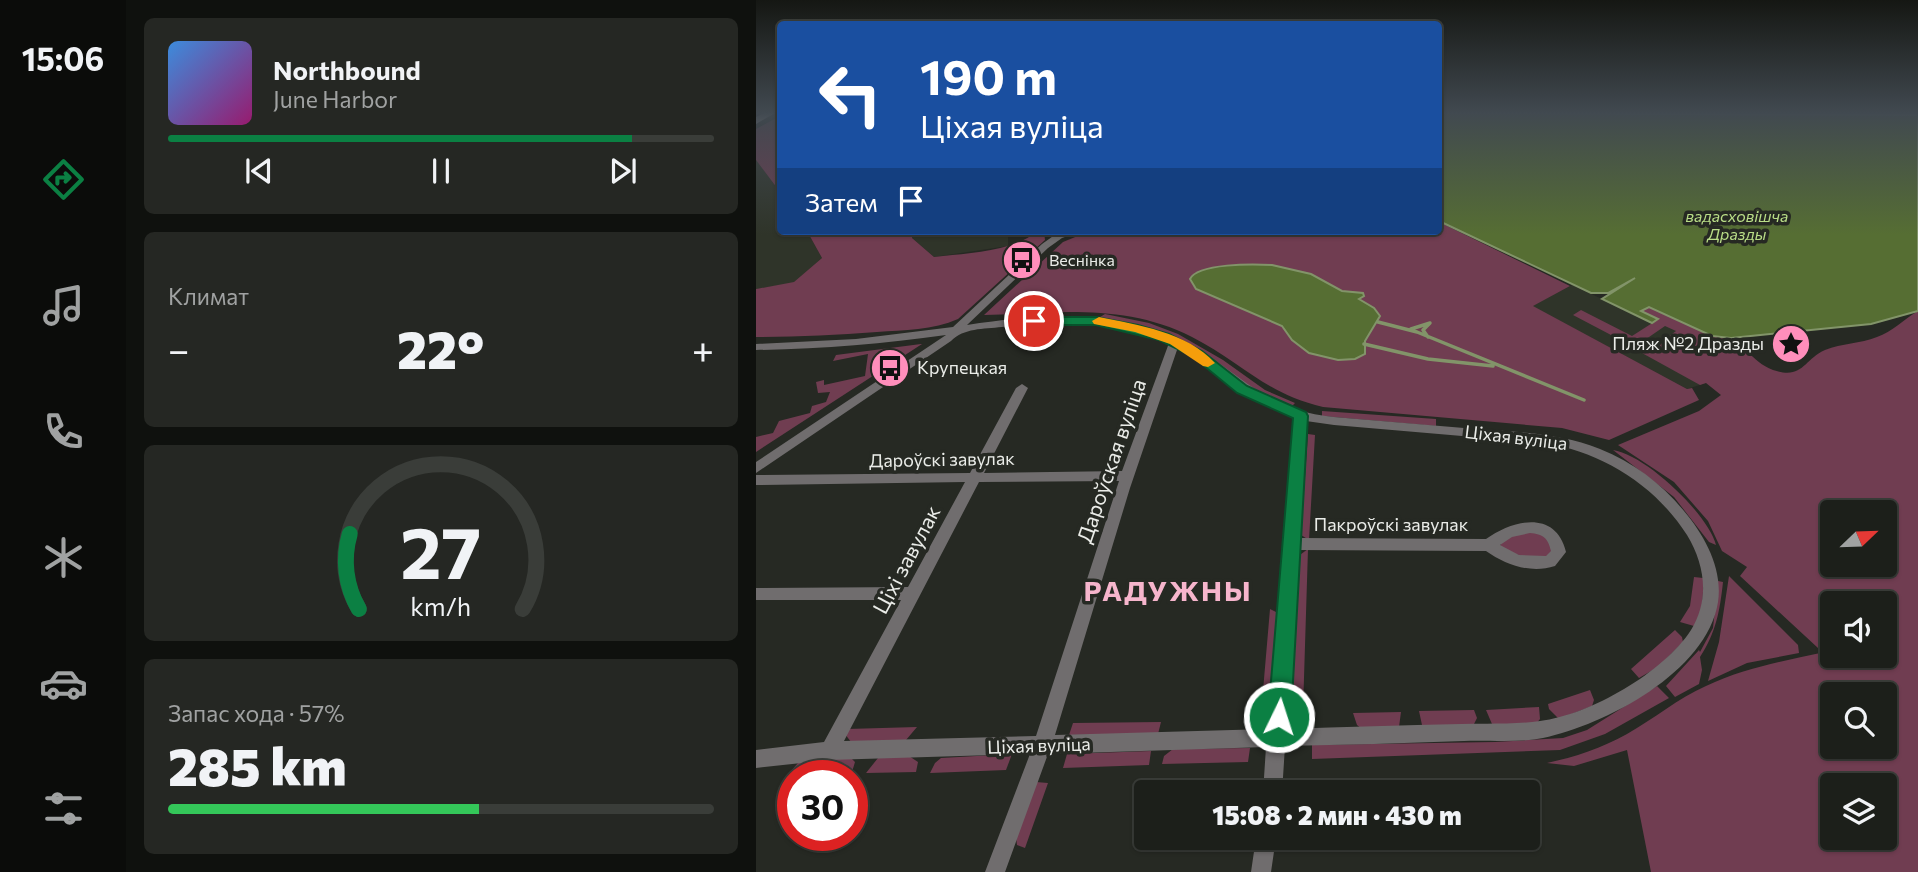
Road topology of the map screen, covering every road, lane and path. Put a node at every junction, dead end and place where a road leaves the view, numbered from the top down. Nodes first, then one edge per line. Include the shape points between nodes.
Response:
1 (1057, 235) edge
2 (958, 330) junction
3 (1175, 341) junction
4 (756, 347) edge
5 (1022, 388) dead end
6 (1300, 416) junction
7 (756, 468) edge
8 (1128, 476) junction
9 (975, 477) junction
10 (756, 480) edge
11 (1292, 544) junction
12 (1489, 545) dead end
13 (913, 593) junction
14 (756, 594) edge
15 (1277, 739) junction
16 (1043, 744) junction
17 (830, 751) junction
18 (756, 759) edge
19 (1273, 780) edge
20 (1264, 850) edge
21 (995, 872) edge
22 (1261, 872) edge

1 - 2 street
2 - 3 street, Ціхая вуліца via 1096,321
2 - 4 street, Ціхая вуліца via 819,346
2 - 7 street
3 - 6 street, Ціхая вуліца via 1242,389
3 - 8 street, Дароўская вуліца
5 - 9 street, Ціхі завулак
6 - 11 street
6 - 15 street, Ціхая вуліца via 1553,439 1597,453 1653,487 1684,518 1707,563 1711,589 1704,623 1668,668 1624,698 1568,724 1509,732
8 - 9 street, Дароўскі завулак
8 - 16 street, Дароўская вуліца
9 - 10 street, Дароўскі завулак
9 - 13 street, Ціхі завулак
11 - 12 street, Пакроўскі завулак
11 - 15 street
13 - 14 street
13 - 17 street, Ціхі завулак
15 - 16 street, Ціхая вуліца
15 - 19 street
16 - 17 street, Ціхая вуліца
16 - 21 street, Дароўская вуліца
17 - 18 street, Ціхая вуліца
20 - 22 street

